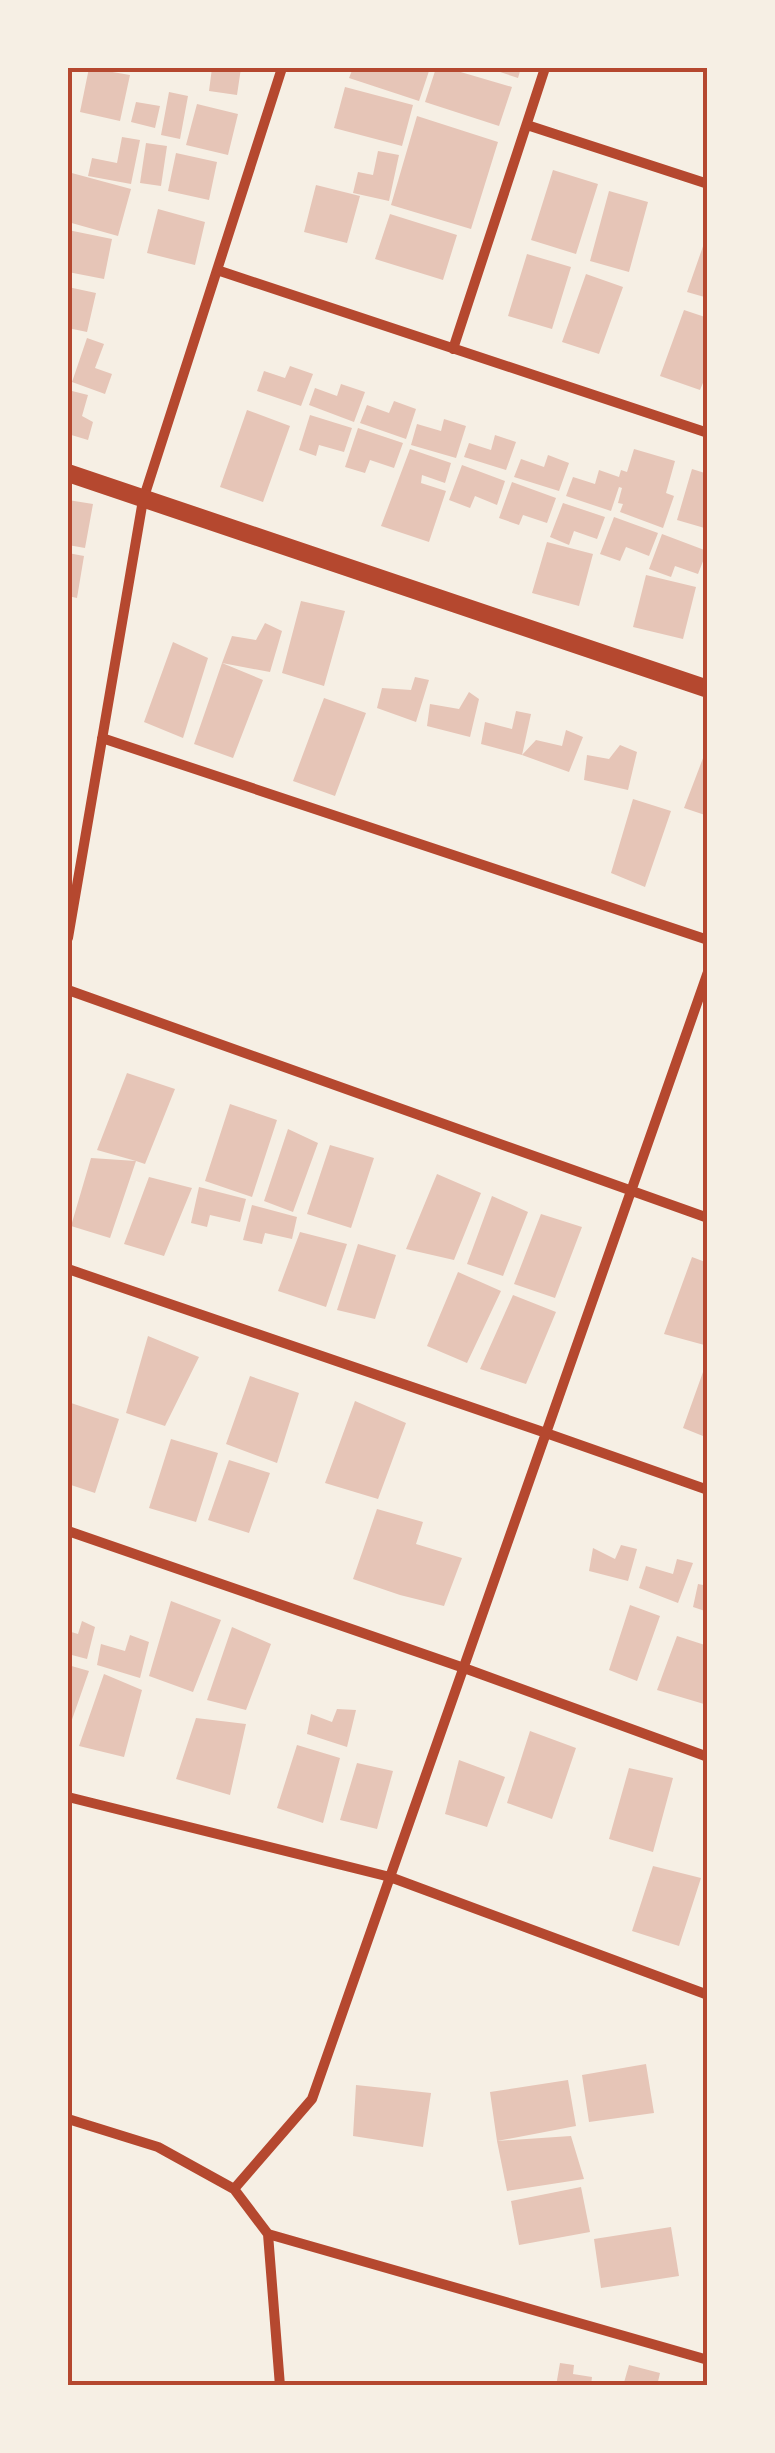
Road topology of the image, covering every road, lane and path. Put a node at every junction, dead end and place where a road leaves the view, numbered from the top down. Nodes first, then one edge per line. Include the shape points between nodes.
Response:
1 (282, 68) edge
2 (546, 68) edge
3 (526, 124) junction
4 (708, 184) edge
5 (217, 270) junction
6 (453, 349) junction
7 (708, 434) edge
8 (68, 474) edge
9 (143, 500) junction
10 (708, 689) edge
11 (102, 738) junction
12 (68, 938) edge
13 (708, 940) edge
14 (708, 972) edge
15 (68, 990) edge
16 (630, 1192) junction
17 (708, 1218) edge
18 (68, 1269) edge
19 (546, 1432) junction
20 (708, 1490) edge
21 (68, 1531) edge
22 (464, 1668) junction
23 (708, 1757) edge
24 (68, 1797) edge
25 (390, 1878) junction
26 (708, 1994) edge
27 (68, 2119) edge
28 (234, 2189) junction
29 (268, 2234) junction
30 (708, 2360) edge
31 (280, 2386) edge

1 - 5 street
2 - 3 street
3 - 4 street
3 - 6 street
5 - 6 street
5 - 9 street
6 - 7 street
8 - 9 street
9 - 10 street
9 - 11 street
11 - 12 street
11 - 13 street
14 - 16 street
15 - 16 street
16 - 17 street
16 - 19 street
18 - 19 street
19 - 20 street
19 - 22 street
21 - 22 street
22 - 23 street
22 - 25 street
24 - 25 street
25 - 26 street
25 - 28 street via 312,2099
27 - 28 street via 158,2147
28 - 29 street
29 - 30 street
29 - 31 street

